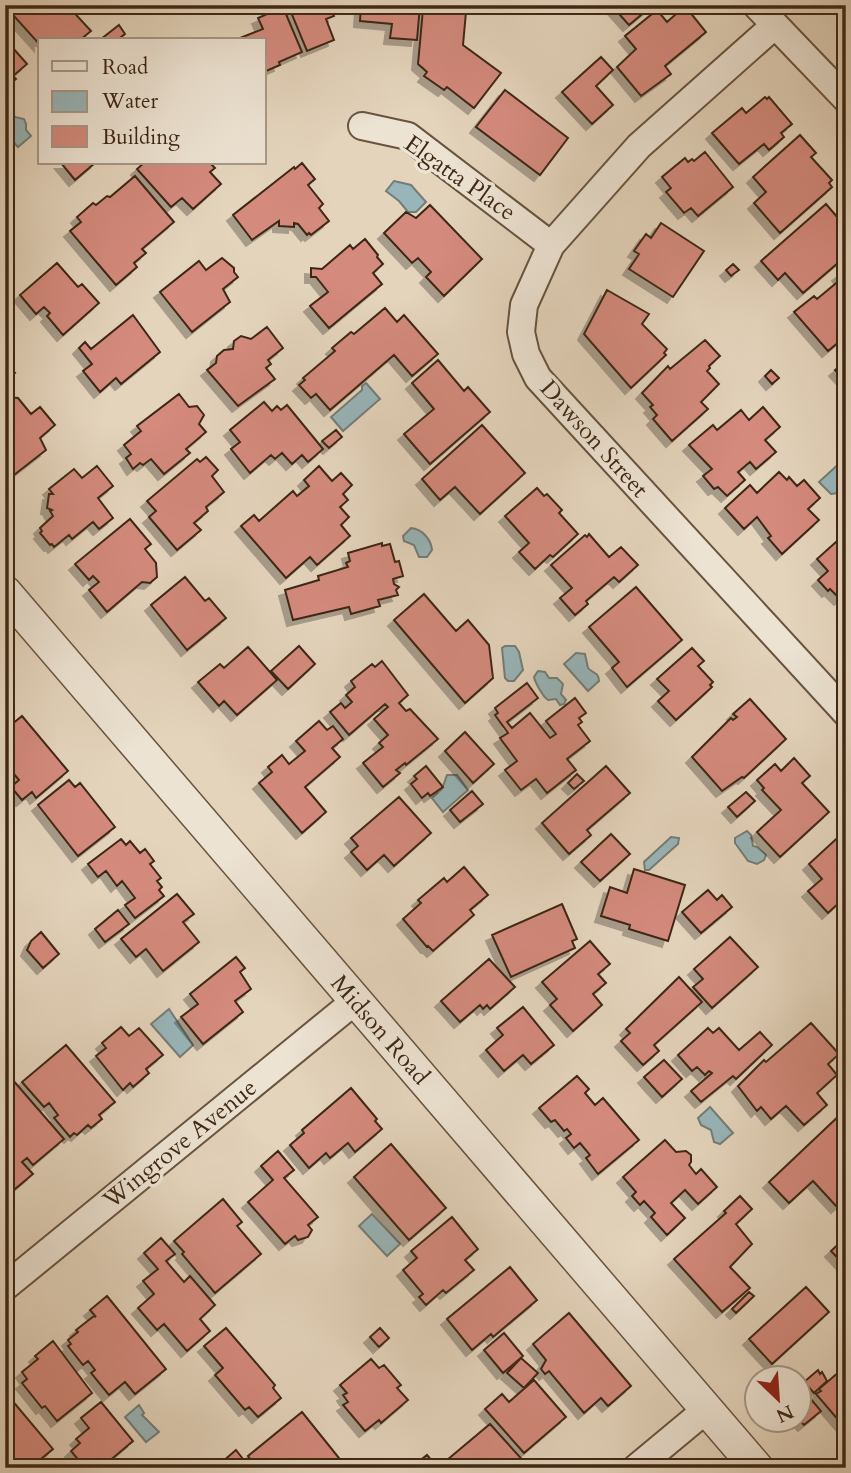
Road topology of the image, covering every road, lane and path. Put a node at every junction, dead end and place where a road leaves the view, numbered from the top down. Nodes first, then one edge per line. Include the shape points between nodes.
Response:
1 (756, 5) edge
2 (775, 25) junction
3 (846, 99) edge
4 (362, 126) dead end
5 (551, 245) junction
6 (5, 592) edge
7 (846, 713) edge
8 (355, 1001) junction
9 (5, 1287) edge
10 (707, 1409) junction
11 (636, 1468) edge
12 (757, 1468) edge

1 - 2 street
2 - 3 street
2 - 5 street, Dawson Street via 639,146
4 - 5 street, Elgatta Place via 408,136
5 - 7 street, Dawson Street via 524,305 521,332 538,378
6 - 8 street, Midson Road
8 - 9 street, Wingrove Avenue
8 - 10 street, Midson Road
10 - 11 street
10 - 12 street, Midson Road

